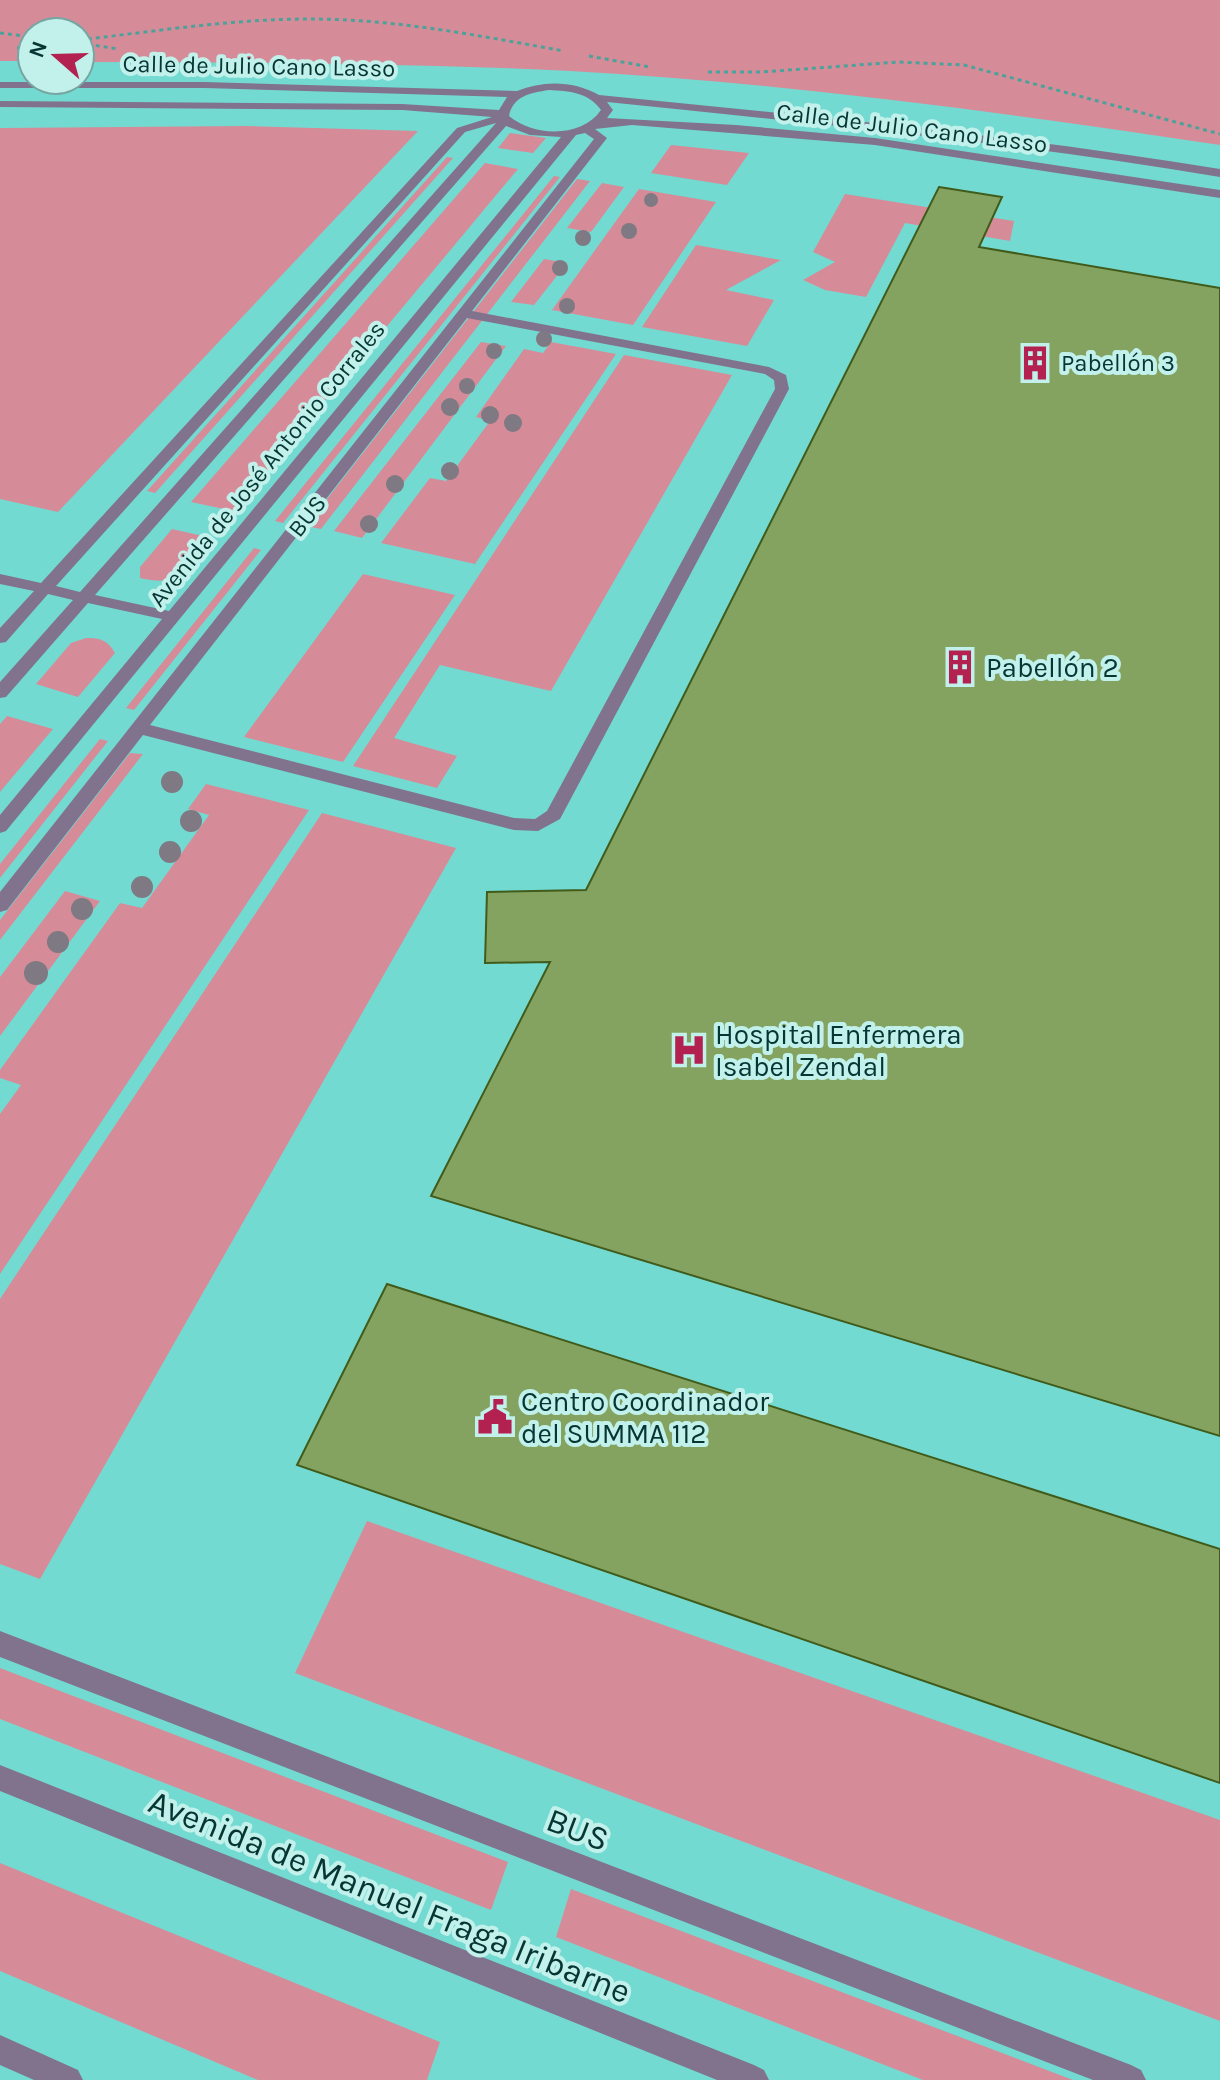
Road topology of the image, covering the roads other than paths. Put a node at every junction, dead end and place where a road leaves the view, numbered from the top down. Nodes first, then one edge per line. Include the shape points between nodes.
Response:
1 (0, 85) edge
2 (517, 94) junction
3 (599, 98) junction
4 (0, 104) edge
5 (503, 117) junction
6 (586, 128) junction
7 (1220, 173) edge
8 (1220, 194) edge
9 (466, 314) junction
10 (0, 579) edge
11 (44, 589) junction
12 (85, 597) junction
13 (174, 617) junction
14 (0, 638) edge
15 (0, 693) edge
16 (139, 728) junction
17 (0, 827) edge
18 (0, 905) edge
19 (0, 1644) edge
20 (0, 1778) edge
21 (0, 2050) edge
22 (68, 2080) edge
23 (754, 2080) edge
24 (1131, 2080) edge

1 - 2 street, Calle de Julio Cano Lasso
2 - 3 street, Calle de Julio Cano Lasso via 560,87
2 - 5 street, Avenida de José Antonio Corrales via 507,100
3 - 6 street via 607,110
3 - 7 street, Calle de Julio Cano Lasso via 922,131
4 - 5 street, Calle de Julio Cano Lasso via 402,107
5 - 6 street, Calle de Julio Cano Lasso via 525,131
5 - 11 street via 461,130
5 - 12 street, Avenida de José Antonio Corrales
6 - 8 street, Calle de Julio Cano Lasso via 675,124 891,146
6 - 9 street, BUS via 601,138
6 - 13 street, Avenida de José Antonio Corrales
9 - 16 street, BUS
9 - 16 street via 769,371 781,378 782,389 554,815 538,825 514,824
10 - 11 street
11 - 12 street
11 - 14 street
12 - 13 street
12 - 15 street, Avenida de José Antonio Corrales
13 - 17 street, Avenida de José Antonio Corrales
16 - 18 street, BUS
19 - 24 street, BUS
20 - 23 street, Avenida de Manuel Fraga Iribarne
21 - 22 street

